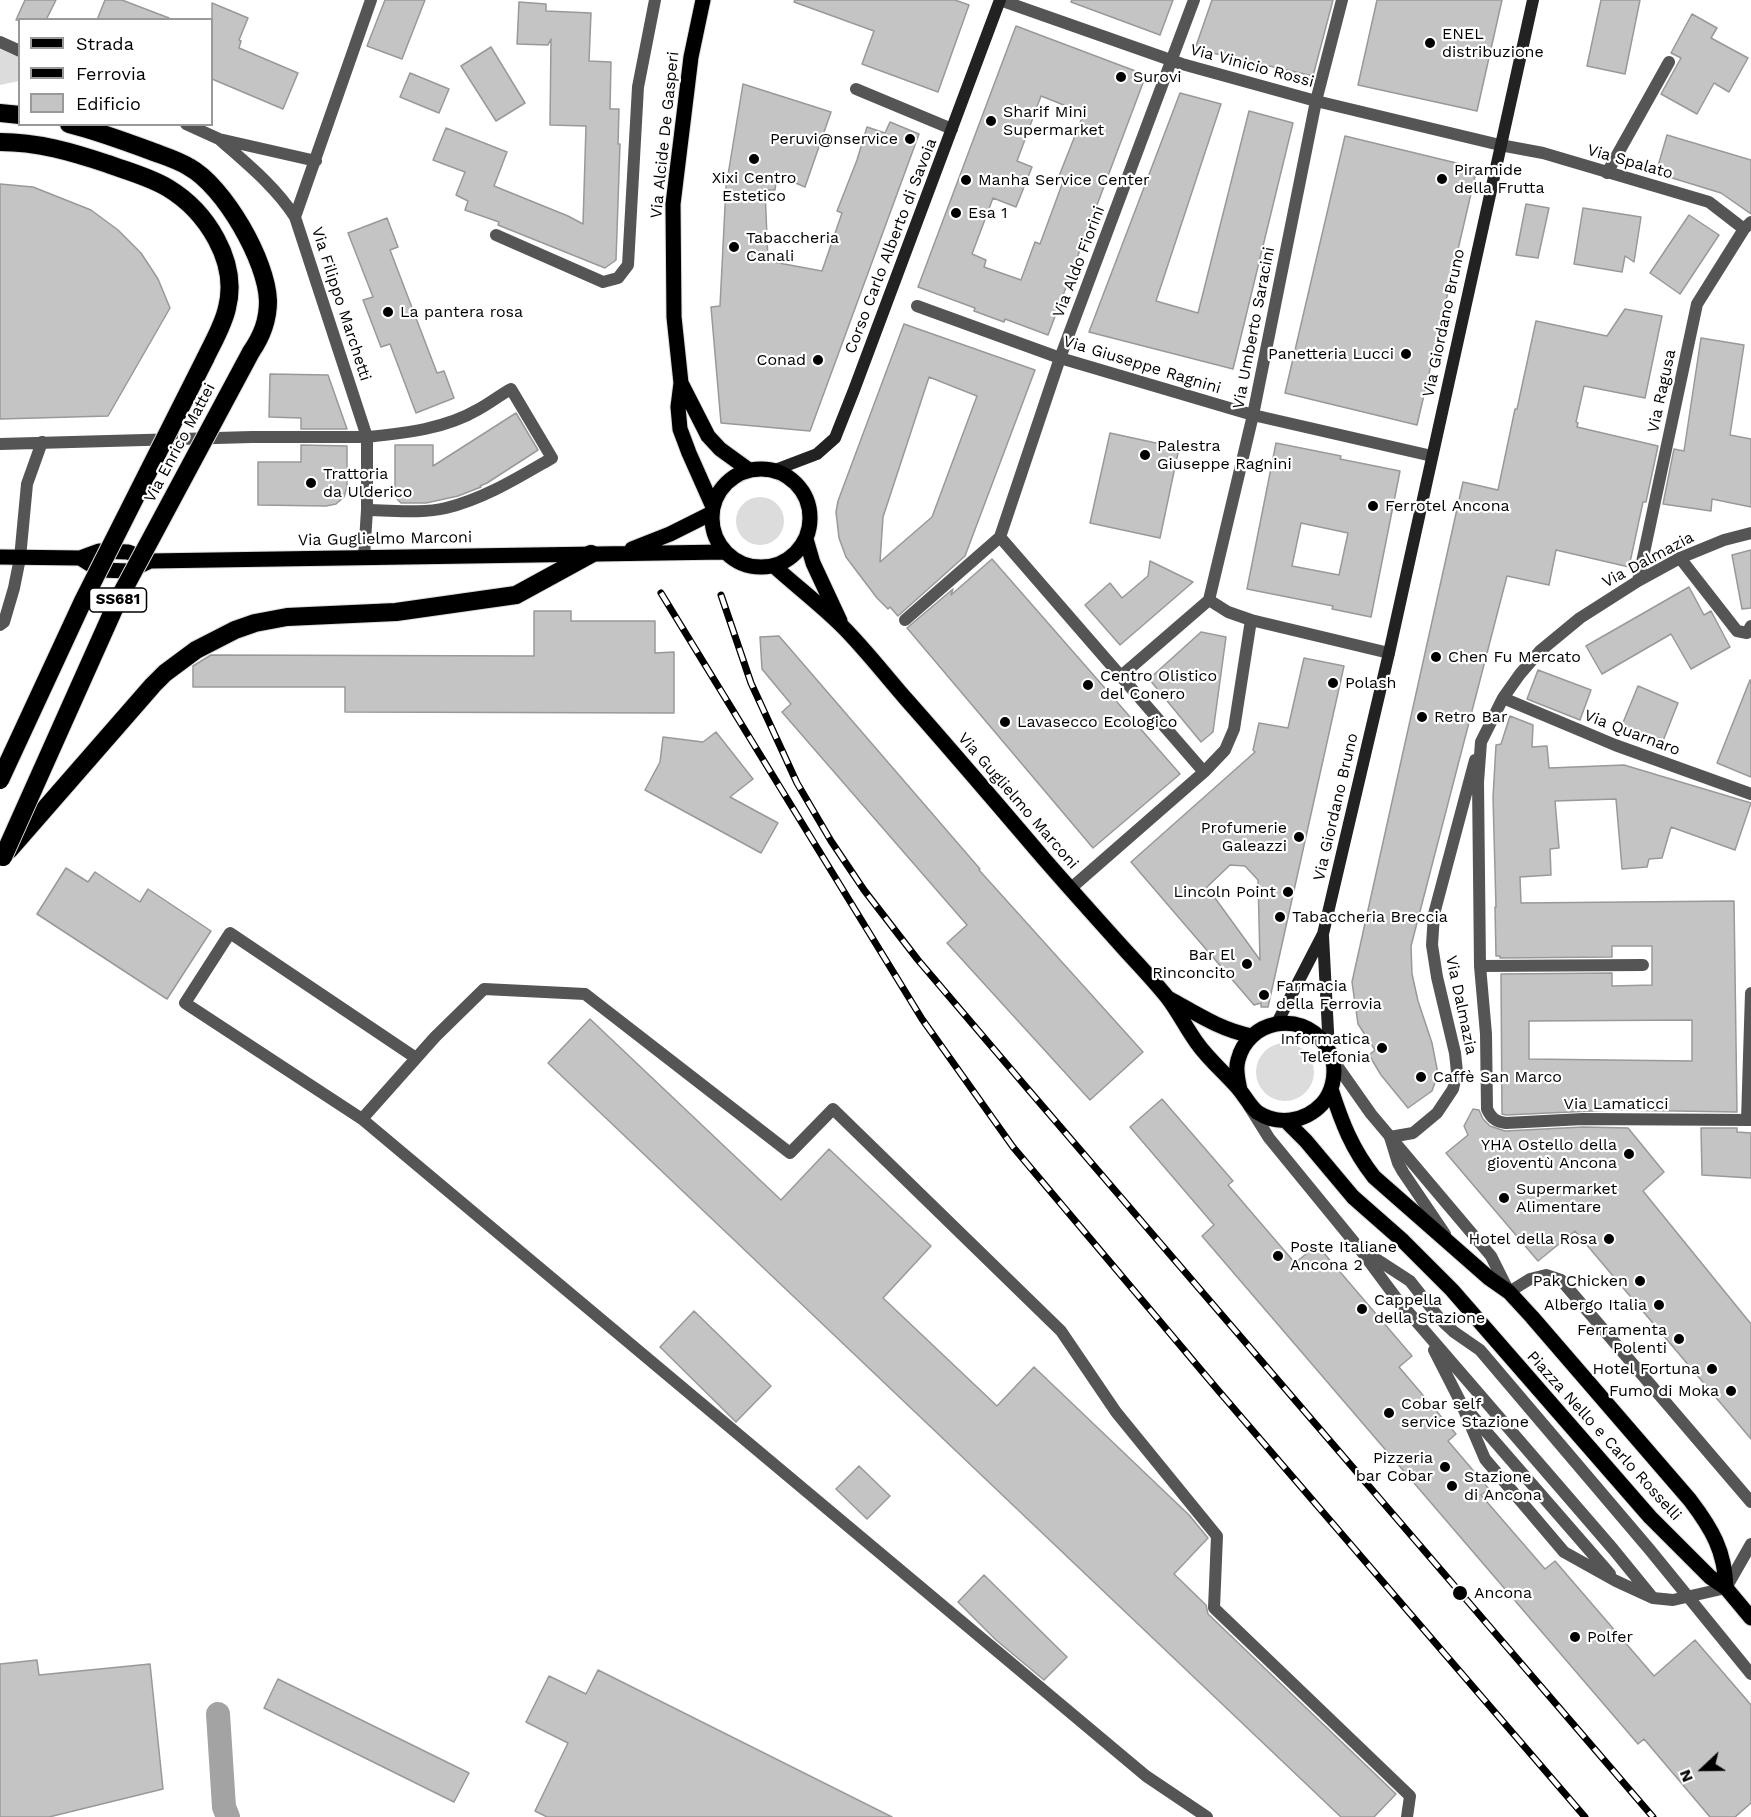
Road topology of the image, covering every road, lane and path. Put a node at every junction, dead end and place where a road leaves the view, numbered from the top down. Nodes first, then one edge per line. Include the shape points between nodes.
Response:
1 (371, 0) edge
2 (655, 0) edge
3 (703, 0) edge
4 (1000, 0) edge
5 (1194, 0) edge
6 (1342, 0) edge
7 (1533, 0) edge
8 (0, 42) edge
9 (18, 50) edge
10 (1172, 61) junction
11 (1669, 62) dead end
12 (856, 89) dead end
13 (1317, 101) junction
14 (0, 113) edge
15 (18, 115) edge
16 (76, 126) edge
17 (190, 126) edge
18 (952, 129) junction
19 (219, 139) junction
20 (0, 142) edge
21 (1500, 145) junction
22 (316, 161) junction
23 (1607, 172) junction
24 (295, 217) junction
25 (1747, 225) edge
26 (496, 235) dead end
27 (917, 306) dead end
28 (1060, 358) junction
29 (681, 383) junction
30 (1253, 415) junction
31 (367, 437) junction
32 (42, 442) junction
33 (0, 444) edge
34 (1432, 456) junction
35 (749, 470) junction
36 (775, 470) junction
37 (366, 510) junction
38 (712, 510) junction
39 (1751, 533) edge
40 (1000, 537) junction
41 (806, 539) junction
42 (725, 552) junction
43 (622, 553) junction
44 (591, 554) junction
45 (0, 557) edge
46 (364, 557) junction
47 (20, 558) junction
48 (1680, 558) junction
49 (774, 566) junction
50 (1638, 581) junction
51 (1209, 600) junction
52 (905, 620) dead end
53 (1251, 620) junction
54 (0, 625) edge
55 (1751, 626) edge
56 (842, 627) junction
57 (1389, 653) junction
58 (1121, 676) junction
59 (1503, 698) junction
60 (1481, 742) junction
61 (1204, 772) junction
62 (0, 780) edge
63 (1751, 794) edge
64 (1, 860) edge
65 (1071, 889) junction
66 (1323, 934) junction
67 (1643, 965) dead end
68 (1480, 966) junction
69 (1751, 993) edge
70 (1167, 997) junction
71 (1277, 1023) junction
72 (1252, 1036) junction
73 (1331, 1055) junction
74 (416, 1058) junction
75 (1331, 1089) junction
76 (1244, 1096) junction
77 (1487, 1109) joint
78 (362, 1119) junction
79 (1749, 1120) edge
80 (1286, 1121) junction
81 (1390, 1137) junction
82 (1452, 1246) junction
83 (1359, 1248) junction
84 (1509, 1292) junction
85 (1462, 1301) joint
86 (1425, 1332) junction
87 (1461, 1403) junction
88 (1556, 1484) junction
89 (1542, 1496) junction
90 (1751, 1502) edge
91 (1751, 1544) edge
92 (1616, 1581) junction
93 (1726, 1588) junction
94 (1653, 1598) junction
95 (1688, 1598) junction
96 (1751, 1618) edge
97 (1751, 1674) edge
98 (1207, 1817) edge
99 (1407, 1817) edge

1 - 22 street, Via Filippo Marchetti
2 - 26 street via 638,87 627,265 623,272 618,278 603,282
3 - 29 main road, Via Alcide De Gasperi via 691,57 673,204 674,317
4 - 10 street, Via Vinicio Rossi
4 - 18 main road, Corso Carlo Alberto di Savoia
5 - 10 street, Via Aldo Fiorini
6 - 13 street, Via Umberto Saracini
7 - 21 main road, Via Giordano Bruno
8 - 9 street
10 - 13 street, Via Vinicio Rossi
10 - 28 street, Via Aldo Fiorini
11 - 23 street
12 - 18 street
13 - 21 street, Via Vinicio Rossi
13 - 30 street, Via Umberto Saracini
14 - 15 highway
16 - 64 highway, Via Enrico Mattei / SS681, bridge via 162,155 201,176 226,203 255,255 267,291 267,316 260,339 118,600
17 - 19 street
18 - 36 main road, Corso Carlo Alberto di Savoia via 835,438 817,454
19 - 22 street
19 - 24 street via 276,191
20 - 62 highway, Via Enrico Mattei / SS681, bridge via 70,152 167,187 198,211 213,234 226,267 229,297 218,332 83,601
21 - 23 street, Via Spalato
21 - 34 main road, Via Giordano Bruno
22 - 24 street, Via Filippo Marchetti
23 - 25 street, Via Spalato via 1709,202
24 - 31 street, Via Filippo Marchetti
25 - 50 street, Via Ragusa via 1697,304
27 - 28 street, Via Giuseppe Ragnini
28 - 30 street, Via Giuseppe Ragnini
28 - 40 street, Via Aldo Fiorini
29 - 35 main road, Via Alcide De Gasperi via 708,436
29 - 38 main road, Via Alcide De Gasperi via 680,429
30 - 34 street, Via Giuseppe Ragnini
30 - 51 street, Via Umberto Saracini
31 - 32 street
31 - 37 street, Via Filippo Marchetti
31 - 37 street via 440,426 479,409 511,388 552,458 510,482 447,508
32 - 33 street
32 - 47 street via 27,484
34 - 57 main road, Via Giordano Bruno
35 - 36 main road
35 - 38 main road via 729,479 716,496
36 - 41 main road via 796,483 807,500 810,520
37 - 46 street, Via Filippo Marchetti
38 - 42 main road via 714,534
38 - 43 main road, Via Guglielmo Marconi via 670,534
39 - 48 street, Via Dalmazia
40 - 52 street
40 - 58 street
41 - 49 main road via 792,556
41 - 56 main road, Via Guglielmo Marconi
42 - 43 main road, Via Guglielmo Marconi
42 - 49 main road via 746,565
43 - 44 main road, Via Guglielmo Marconi
44 - 46 main road, Via Guglielmo Marconi
44 - 64 highway, SS681, bridge via 516,595 396,612 270,619 235,630 196,650 153,685
45 - 47 main road, Via Guglielmo Marconi
46 - 47 main road, Via Guglielmo Marconi via 150,561 128,552 99,551 80,558
47 - 54 street
48 - 50 street, Via Dalmazia
48 - 55 street via 1737,631 1748,633
49 - 56 main road, Via Guglielmo Marconi
50 - 59 street, Via Dalmazia via 1580,618 1540,651
51 - 53 street
51 - 58 street
53 - 57 street
53 - 61 street via 1234,729 1225,750
56 - 65 main road, Via Guglielmo Marconi
57 - 66 main road, Via Giordano Bruno
58 - 61 street
59 - 60 street, Via Dalmazia
59 - 63 street, Via Quarnaro via 1615,746
60 - 68 street, Via Dalmazia
60 - 81 street, Via Dalmazia via 1434,914 1435,966 1457,1072 1453,1089 1437,1113 1413,1133
61 - 65 street
65 - 70 main road, Via Guglielmo Marconi
66 - 71 main road, Via Giordano Bruno
66 - 73 main road, Via Giordano Bruno
67 - 68 street, Via Dalmazia
68 - 77 street, Via Dalmazia
69 - 79 street
70 - 72 main road, Via Guglielmo Marconi via 1215,1025
70 - 76 main road, Via Guglielmo Marconi via 1198,1044
71 - 72 main road
71 - 73 main road via 1306,1027 1318,1035
72 - 76 main road, Via Guglielmo Marconi via 1237,1061 1236,1076
73 - 75 main road
73 - 81 street
74 - 78 street
74 - 78 street via 230,933 185,1003
74 - 99 street via 484,989 585,994 790,1153 833,1109 1061,1331 1116,1412 1217,1536 1214,1608 1410,1796
75 - 80 main road via 1313,1112
75 - 82 main road via 1344,1129 1360,1160
76 - 80 main road, Via Guglielmo Marconi via 1258,1113
76 - 83 street, Via Guglielmo Marconi via 1269,1138
77 - 79 street, Via Lamaticci via 1490,1116 1506,1123 1583,1119
78 - 98 street via 1146,1776
80 - 85 main road, Via Guglielmo Marconi via 1353,1197
81 - 82 street via 1403,1172
81 - 84 street via 1491,1256
82 - 84 main road
83 - 86 street, Via Guglielmo Marconi
83 - 95 street, Via Guglielmo Marconi via 1410,1281 1440,1319 1479,1350
84 - 90 street via 1530,1279 1546,1275 1561,1280
84 - 93 main road, Piazza Nello e Carlo Rosselli via 1701,1515 1724,1562
85 - 93 main road, Piazza Nello e Carlo Rosselli via 1650,1517
86 - 87 street
86 - 88 street
87 - 89 street
87 - 92 street via 1485,1459 1564,1552
88 - 89 street
88 - 94 street
89 - 92 street
91 - 93 street
92 - 94 street
93 - 95 street
93 - 96 main road
94 - 95 street
95 - 97 street

